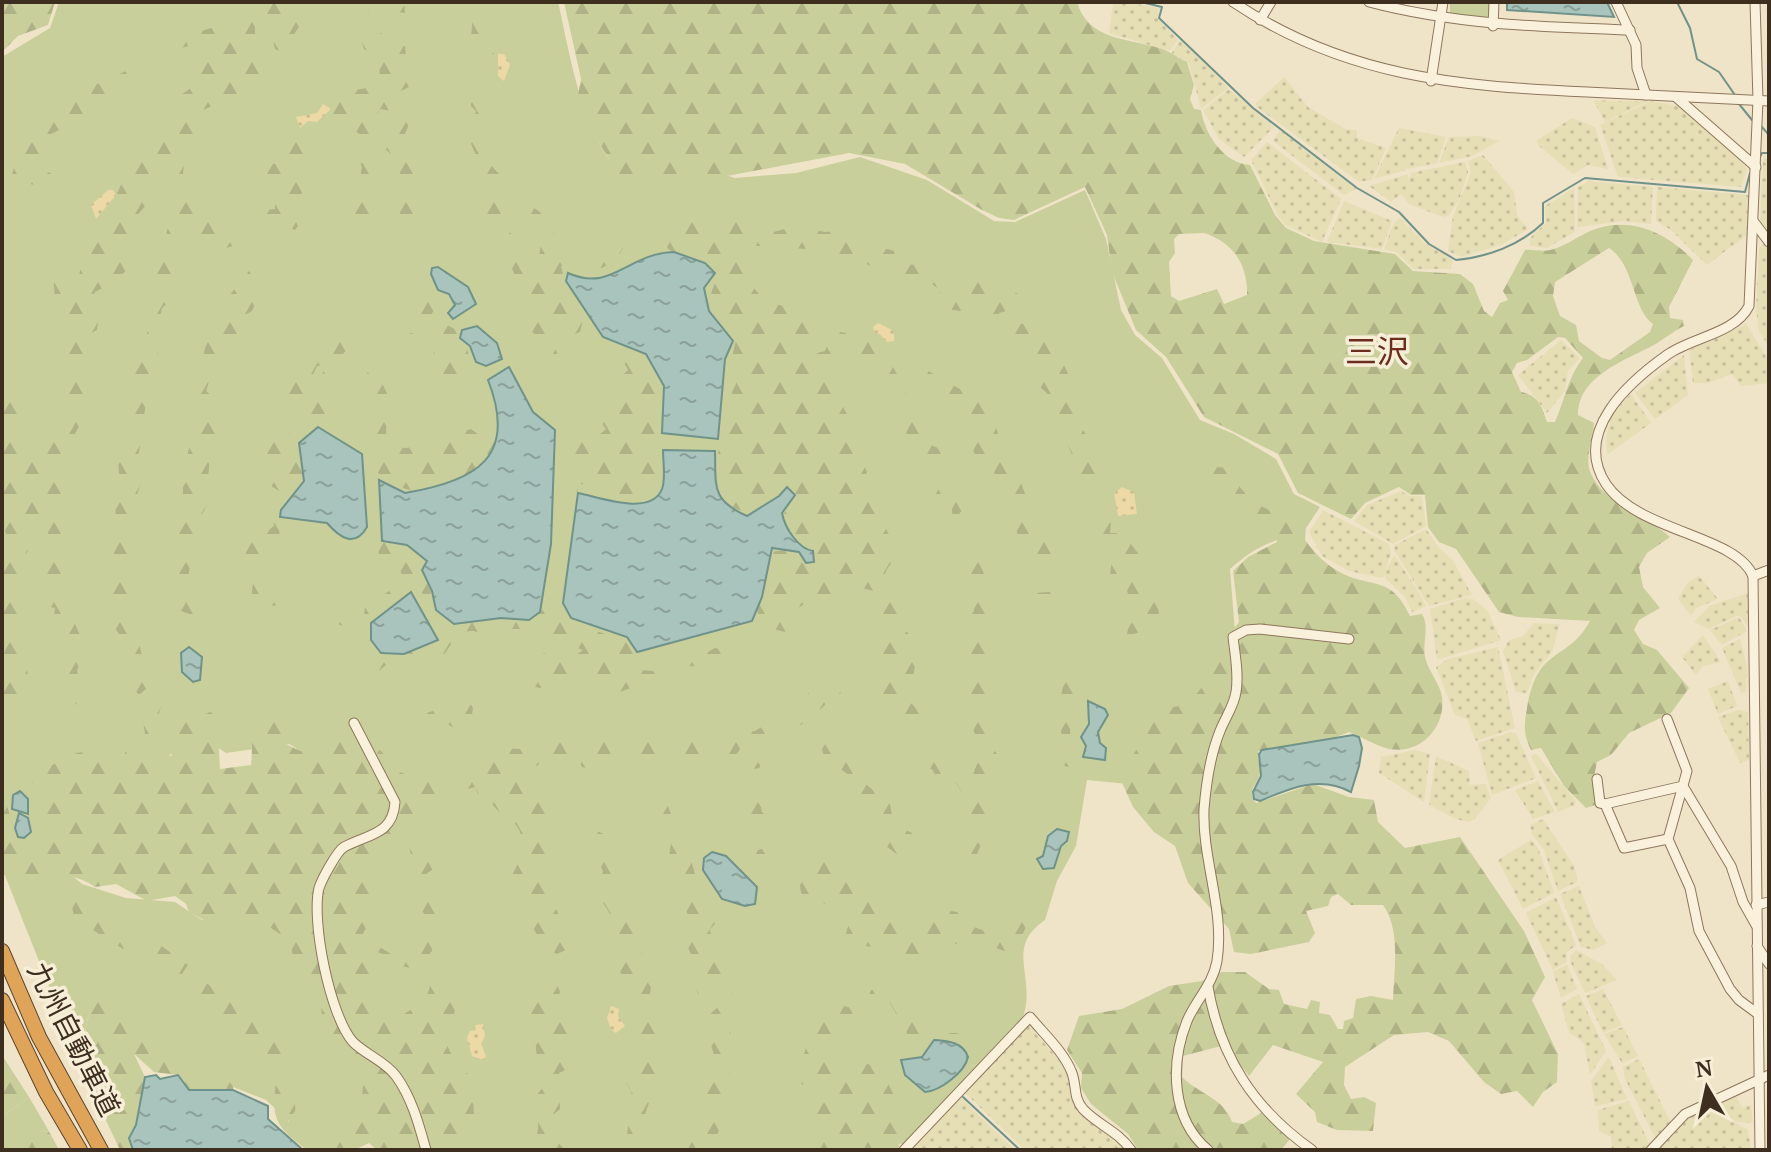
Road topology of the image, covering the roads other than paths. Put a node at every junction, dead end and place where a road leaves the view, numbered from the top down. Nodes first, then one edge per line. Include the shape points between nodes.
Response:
1 (1233, 2) edge
2 (1271, 2) edge
3 (1369, 2) edge
4 (1443, 2) edge
5 (1494, 2) edge
6 (1616, 2) edge
7 (1755, 2) edge
8 (1395, 5) edge
9 (1442, 19) junction
10 (1260, 20) junction
11 (1493, 26) junction
12 (1630, 30) junction
13 (1431, 81) junction
14 (1646, 95) junction
15 (1676, 97) junction
16 (1764, 100) edge
17 (1756, 167) junction
18 (1754, 222) junction
19 (1769, 242) edge
20 (1769, 570) edge
21 (1753, 576) junction
22 (1349, 639) dead end
23 (1667, 719) dead end
24 (354, 723) dead end
25 (1597, 779) dead end
26 (1683, 786) junction
27 (1605, 804) junction
28 (1668, 839) junction
29 (1769, 902) edge
30 (1756, 905) junction
31 (1756, 925) junction
32 (1757, 946) junction
33 (2, 951) edge
34 (1768, 956) edge
35 (1208, 986) junction
36 (2, 1000) edge
37 (1758, 1014) junction
38 (1764, 1077) edge
39 (80, 1150) edge
40 (101, 1150) edge
41 (426, 1150) edge
42 (904, 1150) edge
43 (1130, 1150) edge
44 (1208, 1150) edge
45 (1312, 1150) edge
46 (1651, 1150) edge
47 (1760, 1150) edge

1 - 10 street
2 - 10 street
3 - 8 street
4 - 9 street
5 - 11 street
6 - 12 street
7 - 16 street
8 - 9 street
9 - 11 street
9 - 13 street
10 - 13 street via 1341,57
11 - 12 street
12 - 14 street
13 - 14 street
14 - 15 street
15 - 16 street
15 - 17 street
16 - 17 street
17 - 18 street
18 - 19 street
18 - 21 street via 1752,293 1744,317 1667,355 1617,399 1601,421 1598,446 1605,483 1620,499 1643,516 1731,552
20 - 21 street
21 - 30 street
22 - 35 street via 1260,629 1233,637 1236,696 1219,733 1205,805 1206,856 1217,924 1217,961
23 - 26 street via 1687,771
24 - 41 street via 395,802 385,829 339,852 322,879 318,910 329,982 348,1035 384,1063 404,1090
25 - 27 street via 1600,803
26 - 27 street
26 - 28 street
26 - 31 street via 1731,866
27 - 28 street via 1624,848
28 - 37 street via 1690,888 1699,931 1730,989
29 - 30 street
30 - 31 street
31 - 32 street
32 - 34 street
32 - 37 street
33 - 40 highway, 九州自動車道 via 45,1048
35 - 44 street via 1188,1019 1177,1082 1182,1118 1189,1133
35 - 45 street via 1221,1041 1254,1095 1282,1130
36 - 39 highway, 九州自動車道
37 - 38 street
38 - 46 street via 1685,1114
38 - 47 street
42 - 43 street via 1030,1017 1065,1059 1075,1098

